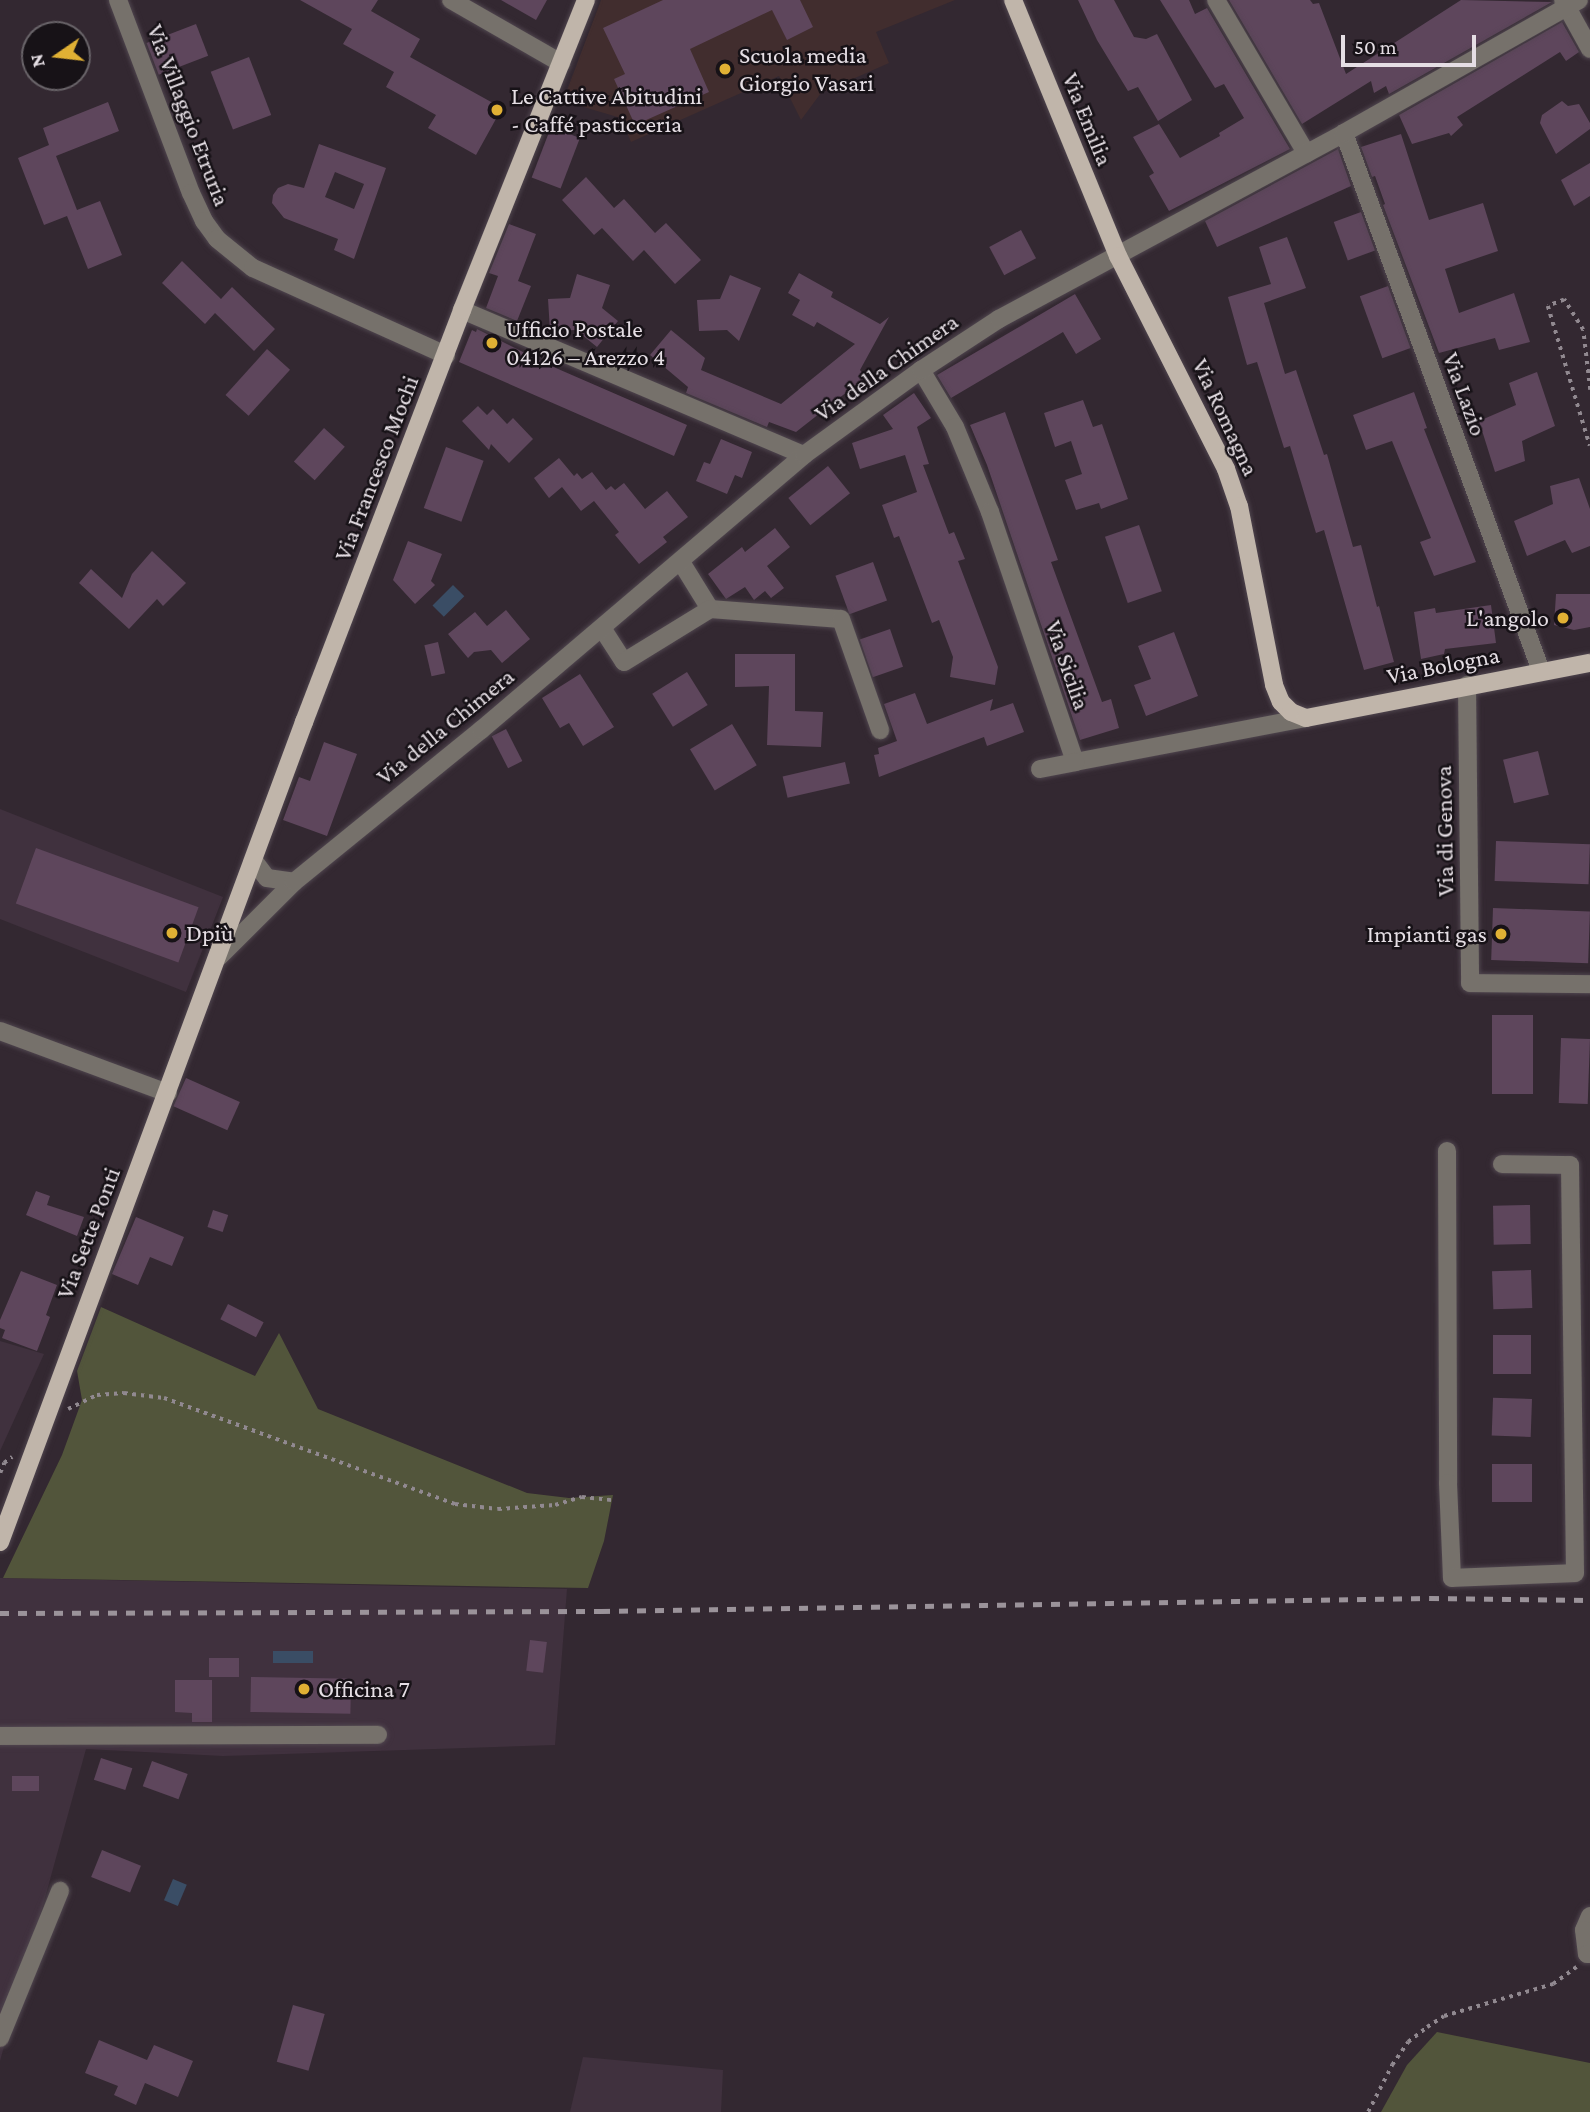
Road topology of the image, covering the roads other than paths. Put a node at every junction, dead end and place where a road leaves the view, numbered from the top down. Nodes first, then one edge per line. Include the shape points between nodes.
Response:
1 (118, 0) edge
2 (451, 0) edge
3 (586, 0) edge
4 (1013, 0) edge
5 (1216, 0) edge
6 (1569, 2) edge
7 (1590, 48) edge
8 (561, 63) junction
9 (1344, 133) junction
10 (1306, 153) junction
11 (1118, 256) junction
12 (462, 310) junction
13 (446, 355) junction
14 (921, 370) junction
15 (804, 455) junction
16 (681, 562) junction
17 (710, 608) junction
18 (603, 628) junction
19 (1590, 663) edge
20 (1541, 671) junction
21 (1467, 685) junction
22 (1306, 718) junction
23 (880, 730) dead end
24 (1075, 762) junction
25 (1040, 769) dead end
26 (254, 861) junction
27 (294, 882) junction
28 (219, 957) junction
29 (1590, 984) edge
30 (0, 1031) edge
31 (167, 1093) junction
32 (1447, 1151) dead end
33 (1502, 1164) dead end
34 (1581, 1278) edge
35 (1571, 1410) junction
36 (1590, 1411) edge
37 (1, 1533) edge
38 (378, 1735) dead end
39 (0, 1736) edge
40 (60, 1891) dead end
41 (1590, 1916) edge
42 (1589, 1954) edge
43 (0, 2038) edge

1 - 13 street, Via Villaggio Etruria via 194,200 217,239 254,268
2 - 8 street
3 - 8 main road, Via Francesco Mochi
4 - 11 main road, Via Emilia
5 - 10 street
6 - 7 street
6 - 9 street, Via della Chimera
8 - 12 main road, Via Francesco Mochi
9 - 10 street, Via della Chimera
9 - 20 street, Via Lazio
10 - 11 street, Via della Chimera
11 - 14 street, Via della Chimera via 999,319
11 - 22 main road, Via Romagna via 1226,469 1243,525 1274,685 1281,702
12 - 13 main road, Via Francesco Mochi
12 - 15 street
13 - 26 main road, Via Francesco Mochi
14 - 15 street, Via della Chimera
14 - 24 street, Via Sicilia via 955,427 990,512
15 - 16 street, Via della Chimera
16 - 17 street
16 - 18 street, Via della Chimera
17 - 18 street via 624,662
17 - 23 street via 841,620
18 - 27 street, Via della Chimera
19 - 20 main road, Via Bologna
20 - 21 main road, Via Bologna
21 - 22 main road, Via Bologna
21 - 29 street, Via di Genova via 1470,983
22 - 24 street
24 - 25 street
26 - 27 street via 267,878
26 - 28 main road, Via Francesco Mochi
27 - 28 street, Via della Chimera
28 - 31 main road, Via Sette Ponti
30 - 31 street
31 - 37 main road, Via Sette Ponti
32 - 35 street via 1452,1578 1575,1573
33 - 34 street via 1570,1165
34 - 35 street
35 - 36 street
38 - 39 street
40 - 43 street
41 - 42 street via 1584,1930

